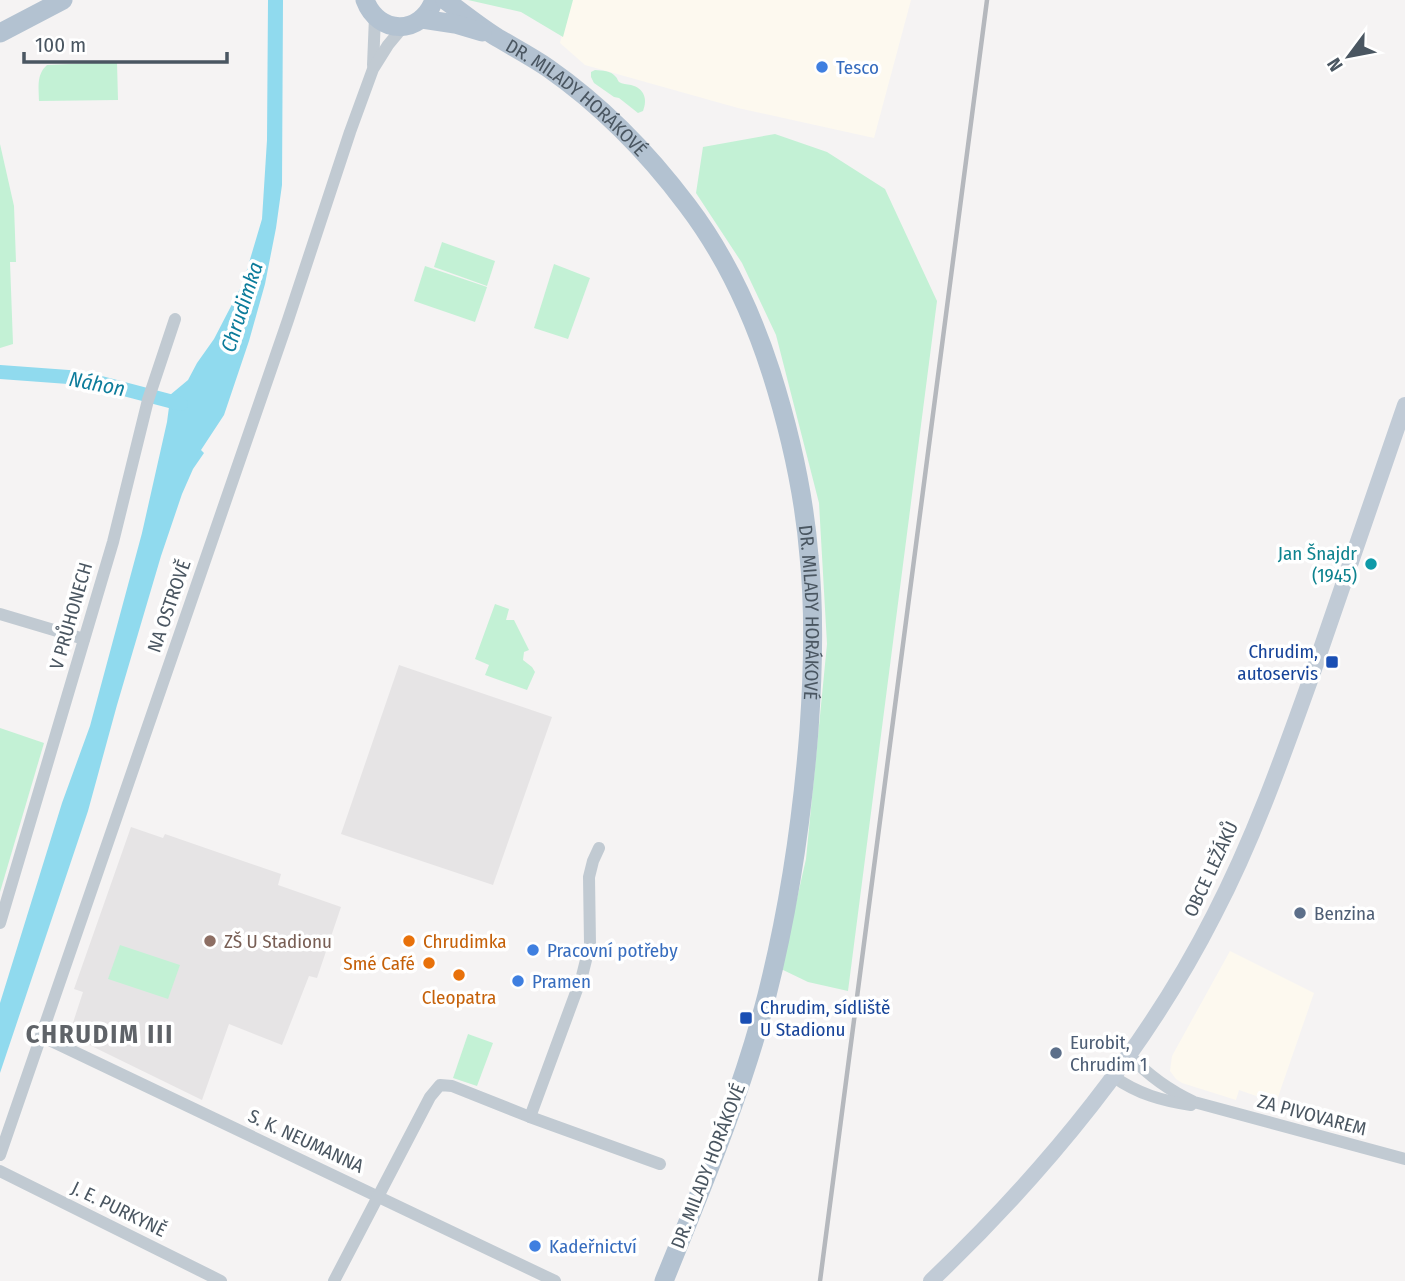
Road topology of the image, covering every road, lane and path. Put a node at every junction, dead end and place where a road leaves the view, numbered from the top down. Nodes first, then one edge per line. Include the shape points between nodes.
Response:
1 (55, 0) edge
2 (63, 0) edge
3 (434, 0) edge
4 (445, 0) edge
5 (370, 8) edge
6 (422, 19) junction
7 (0, 22) edge
8 (403, 27) junction
9 (0, 33) edge
10 (496, 37) junction
11 (373, 69) junction
12 (175, 319) dead end
13 (1405, 405) edge
14 (0, 614) edge
15 (84, 639) junction
16 (599, 848) dead end
17 (0, 923) edge
18 (41, 1036) junction
19 (1129, 1055) junction
20 (1114, 1077) junction
21 (1209, 1107) junction
22 (530, 1117) junction
23 (0, 1155) edge
24 (1405, 1159) edge
25 (660, 1164) dead end
26 (0, 1171) edge
27 (378, 1197) junction
28 (222, 1281) edge
29 (334, 1281) edge
30 (555, 1281) edge
31 (664, 1281) edge
32 (931, 1281) edge

1 - 7 main road
2 - 9 main road
3 - 6 main road
4 - 10 main road, DR. MILADY HORÁKOVÉ
5 - 8 main road via 383,23
5 - 11 street, NA OSTROVĚ
6 - 8 main road
6 - 10 main road, DR. MILADY HORÁKOVÉ
8 - 11 street, NA OSTROVĚ
10 - 31 main road, DR. MILADY HORÁKOVÉ via 546,66 604,113 659,170 710,237 765,355 790,439 807,531 811,686 802,805 789,892 766,997 738,1090
11 - 18 street, NA OSTROVĚ
12 - 15 street, V PRŮHONECH via 149,395
13 - 19 main road, OBCE LEŽÁKŮ via 1254,829 1180,978
14 - 15 street
15 - 17 street, V PRŮHONECH
16 - 22 street via 589,877 589,952
18 - 23 street, NA OSTROVĚ
18 - 27 street, S. K. NEUMANNA
19 - 20 main road, OBCE LEŽÁKŮ
19 - 21 street, ZA PIVOVAREM via 1169,1089
20 - 21 street, ZA PIVOVAREM via 1153,1097
20 - 32 main road, OBCE LEŽÁKŮ via 1038,1170
21 - 24 street, ZA PIVOVAREM
22 - 25 street
22 - 27 street via 440,1085
26 - 28 street, J. E. PURKYNĚ
27 - 29 street
27 - 30 street, S. K. NEUMANNA

